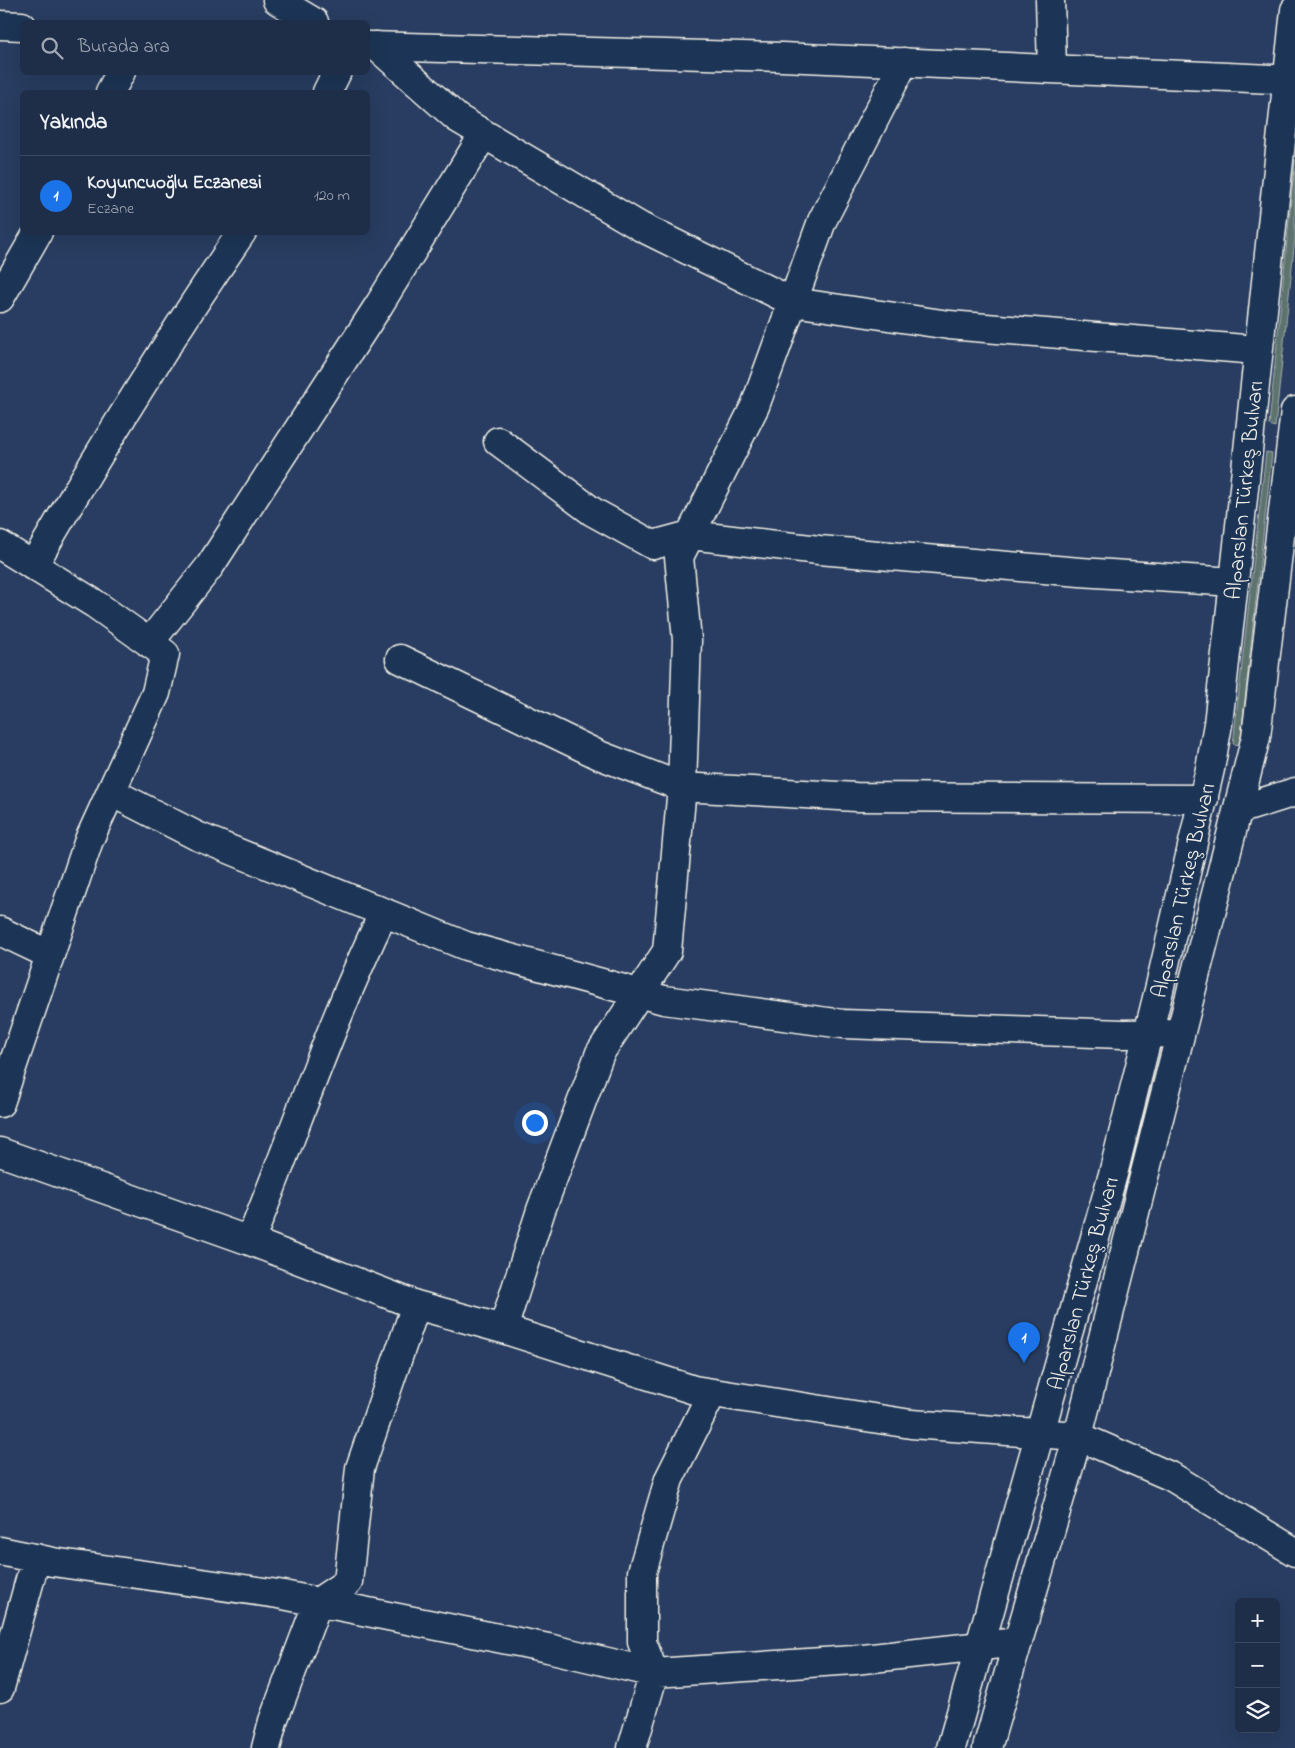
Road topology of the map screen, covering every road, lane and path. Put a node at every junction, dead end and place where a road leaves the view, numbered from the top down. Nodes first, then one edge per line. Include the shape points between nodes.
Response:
1 (277, 0) edge
2 (1050, 0) edge
3 (1295, 10) edge
4 (311, 20) edge
5 (0, 25) edge
6 (20, 26) edge
7 (372, 46) edge
8 (904, 62) junction
9 (1052, 68) junction
10 (119, 75) edge
11 (336, 75) edge
12 (1291, 79) edge
13 (111, 90) edge
14 (328, 90) edge
15 (484, 134) junction
16 (36, 235) edge
17 (240, 235) edge
18 (0, 298) edge
19 (793, 302) junction
20 (1257, 350) junction
21 (1295, 411) edge
22 (498, 441) dead end
23 (690, 534) junction
24 (0, 545) edge
25 (33, 566) junction
26 (1234, 582) junction
27 (149, 643) junction
28 (400, 659) dead end
29 (682, 787) junction
30 (111, 792) junction
31 (1295, 792) edge
32 (1204, 799) junction
33 (1238, 810) junction
34 (384, 912) junction
35 (0, 931) edge
36 (50, 955) junction
37 (637, 993) junction
38 (1148, 1033) junction
39 (1180, 1033) junction
40 (0, 1103) edge
41 (0, 1152) edge
42 (250, 1241) junction
43 (416, 1305) junction
44 (503, 1329) junction
45 (712, 1393) junction
46 (1041, 1432) junction
47 (1078, 1436) junction
48 (0, 1551) edge
49 (1295, 1552) edge
50 (36, 1558) junction
51 (318, 1602) junction
52 (1018, 1642) junction
53 (980, 1646) junction
54 (654, 1673) junction
55 (0, 1688) edge
56 (266, 1748) edge
57 (632, 1748) edge
58 (951, 1748) edge
59 (987, 1748) edge

1 - 4 street
2 - 9 street
3 - 12 street, Alparslan Türkeş Bulvarı
5 - 6 street
7 - 8 street
7 - 15 street via 457,118
8 - 9 street
8 - 19 street via 822,221
9 - 12 street
10 - 13 street
11 - 14 street
12 - 20 street, Alparslan Türkeş Bulvarı
15 - 19 street via 641,227
15 - 27 street via 379,305 210,566
16 - 18 street
17 - 25 street via 77,490
19 - 20 street via 949,325
19 - 23 street via 755,406
20 - 26 street, Alparslan Türkeş Bulvarı
21 - 33 street, Alparslan Türkeş Bulvarı via 1256,737
22 - 23 street via 593,512 653,545
23 - 26 street via 829,551
23 - 29 street via 679,557 687,640
24 - 25 street
25 - 27 street via 95,604
26 - 32 street, Alparslan Türkeş Bulvarı via 1218,724
27 - 30 street via 165,654 156,693
28 - 29 street via 599,755
29 - 32 street via 856,797
29 - 37 street via 667,951
30 - 34 street via 197,836
30 - 36 street via 89,840
31 - 33 street
32 - 38 street, Alparslan Türkeş Bulvarı
33 - 39 street, Alparslan Türkeş Bulvarı
34 - 37 street via 466,946
34 - 42 street via 352,978
35 - 36 street
36 - 40 street
37 - 38 street via 664,1000 844,1024
37 - 44 street via 600,1053 541,1210
38 - 39 street
38 - 46 street, Alparslan Türkeş Bulvarı
39 - 47 street, Alparslan Türkeş Bulvarı
41 - 42 street
42 - 43 street
43 - 44 street
43 - 51 street via 360,1468 348,1582
44 - 45 street
45 - 46 street via 911,1424
45 - 54 street via 669,1479 642,1572 642,1642
46 - 47 street
46 - 53 street, Alparslan Türkeş Bulvarı
47 - 49 street via 1172,1477
47 - 52 street, Alparslan Türkeş Bulvarı
48 - 50 street
50 - 51 street
50 - 55 street
51 - 54 street via 548,1648
51 - 56 street
52 - 53 street
52 - 59 street, Alparslan Türkeş Bulvarı
53 - 54 street via 854,1660
53 - 58 street, Alparslan Türkeş Bulvarı
54 - 57 street

